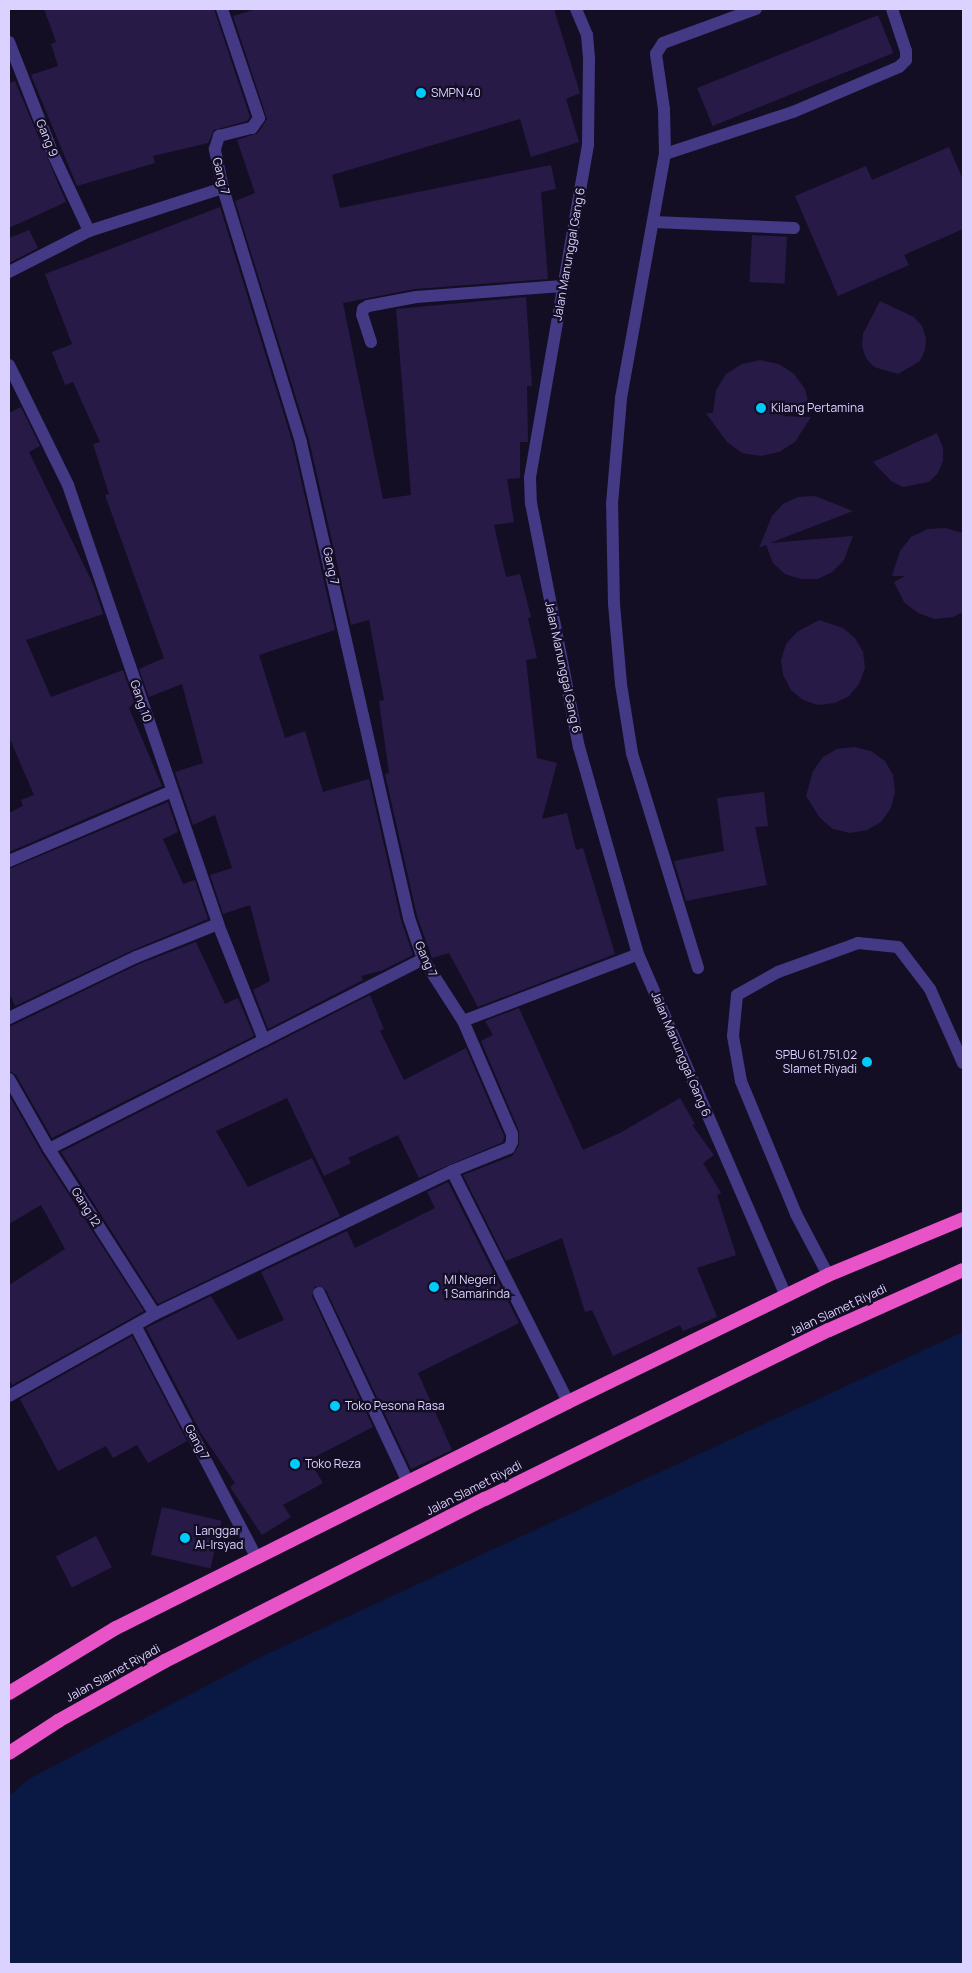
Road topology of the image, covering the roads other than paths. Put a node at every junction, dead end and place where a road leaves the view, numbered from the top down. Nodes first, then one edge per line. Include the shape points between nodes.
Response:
1 (222, 9) edge
2 (576, 9) edge
3 (756, 9) edge
4 (892, 9) edge
5 (739, 11) edge
6 (9, 42) edge
7 (665, 154) junction
8 (223, 188) junction
9 (654, 222) junction
10 (794, 228) dead end
11 (89, 231) junction
12 (9, 272) edge
13 (563, 286) junction
14 (371, 342) dead end
15 (9, 366) edge
16 (172, 791) junction
17 (9, 861) edge
18 (218, 924) junction
19 (638, 954) junction
20 (423, 959) junction
21 (698, 968) dead end
22 (9, 1018) edge
23 (463, 1021) junction
24 (264, 1040) junction
25 (963, 1063) edge
26 (9, 1079) edge
27 (49, 1149) junction
28 (452, 1171) junction
29 (963, 1219) edge
30 (963, 1270) edge
31 (828, 1275) junction
32 (319, 1294) dead end
33 (786, 1296) junction
34 (155, 1314) junction
35 (136, 1327) junction
36 (9, 1396) edge
37 (568, 1402) junction
38 (408, 1482) junction
39 (257, 1558) junction
40 (9, 1693) edge
41 (9, 1753) edge

1 - 8 street, Gang 7 via 259,118 252,128 219,136 215,142
2 - 13 street, Jalan Manunggal Gang 6 via 586,34 590,112 588,145
3 - 5 street
4 - 7 street via 906,51 906,60 899,68 793,112
5 - 7 street via 663,43 656,54 664,109
6 - 11 street, Gang 9 via 53,154
7 - 9 street
8 - 11 street
8 - 20 street, Gang 7 via 301,442 386,823
9 - 10 street
9 - 21 street via 621,398 612,504 614,604 621,684 632,753
11 - 12 street
13 - 14 street via 416,297 368,306 363,308 362,315
13 - 19 street, Jalan Manunggal Gang 6 via 530,478 531,503 580,747
15 - 16 street, Gang 10 via 68,486
16 - 17 street
16 - 18 street, Gang 10
18 - 22 street via 136,957
18 - 24 street, Gang 10
19 - 23 street
19 - 33 street, Jalan Manunggal Gang 6
20 - 23 street, Gang 7
20 - 24 street
23 - 28 street, Gang 7 via 512,1134 512,1142 509,1148
24 - 27 street
25 - 31 street via 930,989 898,947 858,943 778,972 738,995 733,1036 741,1081 796,1214
26 - 27 street, Gang 12
27 - 34 street, Gang 12
28 - 34 street
28 - 37 street
29 - 31 highway
30 - 41 highway, Jalan Slamet Riyadi via 829,1330 458,1512 165,1661 58,1721
31 - 33 highway
32 - 38 street
33 - 37 highway
34 - 35 street
35 - 36 street
35 - 39 street, Gang 7
37 - 38 highway
38 - 39 highway
39 - 40 highway via 116,1628

